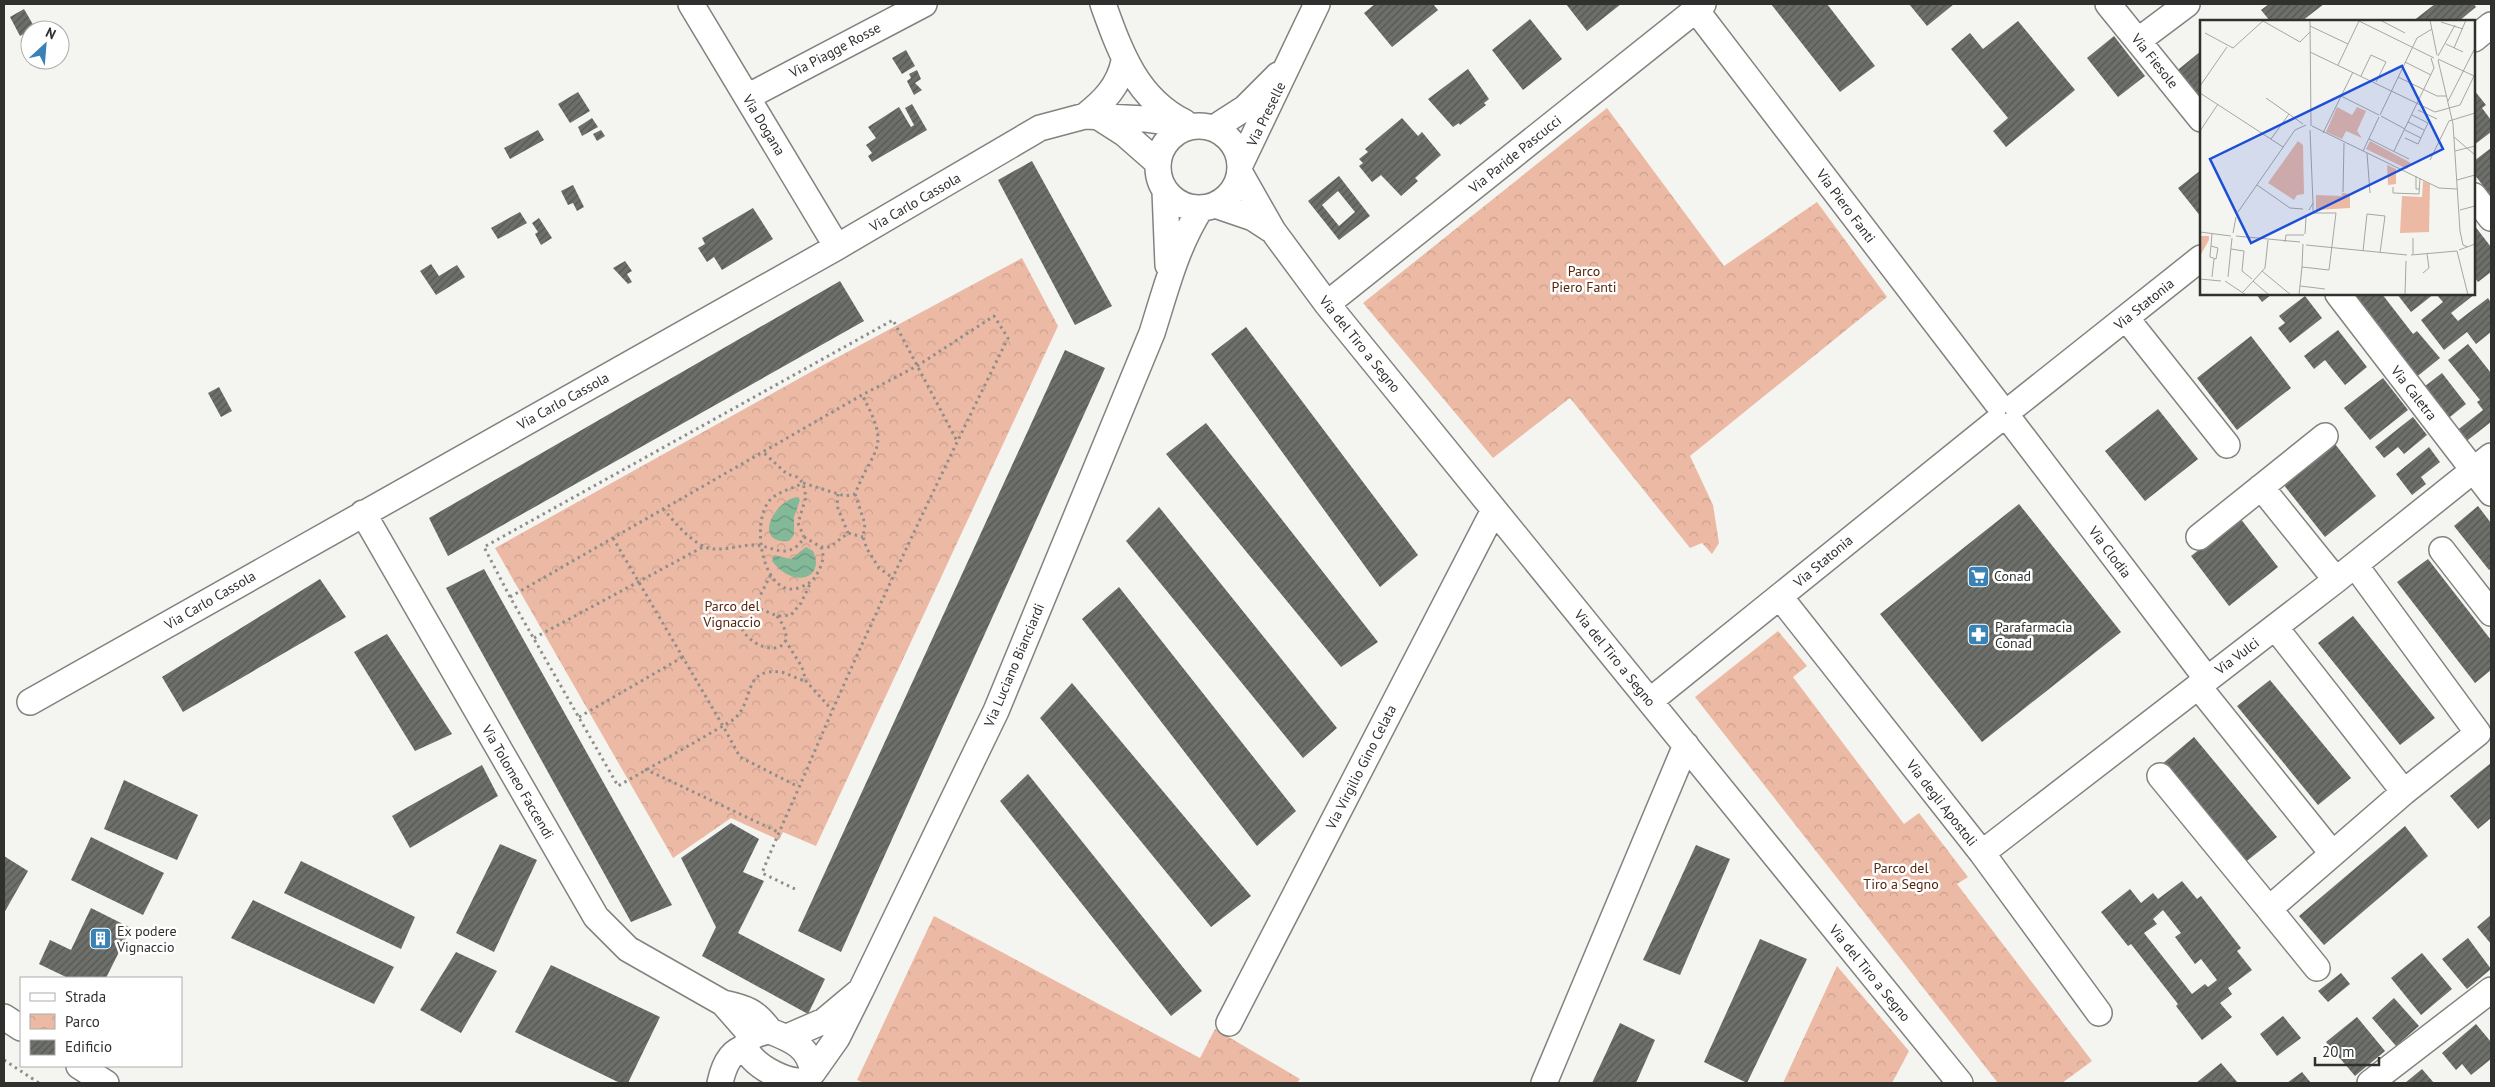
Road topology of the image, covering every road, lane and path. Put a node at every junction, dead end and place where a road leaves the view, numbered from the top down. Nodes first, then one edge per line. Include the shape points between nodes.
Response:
1 (691, 4) edge
2 (924, 4) edge
3 (1103, 4) edge
4 (1318, 4) edge
5 (2108, 4) edge
6 (2187, 4) edge
7 (1699, 7) edge
8 (2491, 25) edge
9 (2475, 38) edge
10 (2139, 40) junction
11 (1124, 61) junction
12 (1290, 62) junction
13 (747, 97) junction
14 (1092, 117) junction
15 (2200, 118) edge
16 (1196, 128) junction
17 (1158, 163) junction
18 (1240, 169) junction
19 (1165, 191) junction
20 (2475, 197) edge
21 (1208, 207) junction
22 (2491, 218) edge
23 (1272, 231) junction
24 (837, 247) junction
25 (2200, 259) edge
26 (1167, 278) junction
27 (2339, 295) edge
28 (1327, 304) junction
29 (2126, 318) junction
30 (918, 366) junction
31 (862, 395) junction
32 (2006, 414) junction
33 (2325, 436) dead end
34 (958, 441) junction
35 (2227, 445) dead end
36 (763, 452) junction
37 (2483, 464) edge
38 (803, 483) junction
39 (2261, 487) junction
40 (2491, 492) edge
41 (838, 494) junction
42 (855, 494) junction
43 (663, 509) junction
44 (1494, 510) junction
45 (363, 513) junction
46 (848, 533) junction
47 (804, 537) junction
48 (864, 537) junction
49 (2200, 537) dead end
50 (613, 538) junction
51 (759, 546) junction
52 (703, 547) junction
53 (822, 547) junction
54 (2442, 550) dead end
55 (2345, 573) junction
56 (771, 574) junction
57 (893, 578) junction
58 (638, 582) junction
59 (810, 583) junction
60 (510, 597) junction
61 (1780, 597) junction
62 (758, 607) junction
63 (2491, 613) edge
64 (776, 616) junction
65 (2275, 627) junction
66 (534, 638) junction
67 (785, 640) junction
68 (683, 657) junction
69 (806, 681) junction
70 (2202, 683) junction
71 (1650, 701) junction
72 (30, 702) dead end
73 (832, 710) junction
74 (579, 717) junction
75 (723, 726) junction
76 (2484, 727) edge
77 (1686, 745) junction
78 (644, 769) junction
79 (2160, 776) dead end
80 (799, 787) junction
81 (2404, 792) junction
82 (778, 832) junction
83 (1982, 853) junction
84 (2332, 853) junction
85 (795, 889) dead end
86 (2269, 909) junction
87 (2317, 968) dead end
88 (861, 990) junction
89 (2491, 990) edge
90 (2100, 1013) dead end
91 (4, 1017) edge
92 (1229, 1023) dead end
93 (20, 1027) edge
94 (763, 1043) junction
95 (4, 1060) edge
96 (82, 1067) edge
97 (804, 1079) edge
98 (39, 1083) edge
99 (106, 1083) edge
100 (720, 1083) edge
101 (728, 1083) edge
102 (1544, 1083) edge
103 (1960, 1083) edge
104 (2370, 1083) edge

1 - 13 street, Via Dogana
2 - 13 street, Via Piagge Rosse
3 - 11 street
4 - 12 street, Via Preselle
5 - 10 street, Via Fiesole
6 - 10 street
7 - 28 street, Via Paride Pascucci
7 - 32 street, Via Piero Fanti
8 - 9 street
10 - 15 street, Via Fiesole
11 - 14 street via 1117,84
11 - 16 street via 1139,85 1158,105
12 - 16 street, Via Preselle via 1245,108
12 - 18 street, Via Preselle
13 - 24 street, Via Dogana
14 - 16 street, Via Carlo Cassola via 1161,120
14 - 17 street via 1125,134
14 - 24 street, Via Carlo Cassola via 1040,128
16 - 17 street via 1166,142
16 - 18 street via 1232,143
17 - 19 street
18 - 21 street via 1235,187 1226,198
18 - 23 street, Via del Tiro a Segno
19 - 21 street via 1187,207
19 - 26 street via 1169,252
20 - 22 street
21 - 23 street, Via del Tiro a Segno via 1253,218
21 - 26 street via 1183,240
23 - 28 street, Via del Tiro a Segno
24 - 45 street, Via Carlo Cassola
25 - 29 street, Via Statonia
26 - 88 street, Via Luciano Bianciardi via 1152,333 996,711
27 - 37 street, Via Caletra
28 - 44 street, Via del Tiro a Segno
29 - 32 street, Via Statonia
29 - 35 street
30 - 31 path
30 - 34 path
30 - 34 path via 994,316 1008,338
30 - 60 path via 893,320 484,547
31 - 36 path
31 - 42 path via 876,422 879,440
32 - 61 street, Via Statonia
32 - 70 street, Via Clodia
33 - 39 street
34 - 57 path
36 - 38 path via 787,474
36 - 43 path
37 - 40 street, Via Caletra
37 - 55 street, Via Vulci
38 - 41 path
38 - 47 path via 806,497 798,523
38 - 51 path via 776,495 767,504
39 - 49 street
39 - 55 street
41 - 42 path
41 - 46 path via 837,506
42 - 48 path via 865,524
43 - 50 path
43 - 52 path
44 - 71 street, Via del Tiro a Segno
44 - 92 street, Via Virgilio Gino Celata
45 - 72 street, Via Carlo Cassola
45 - 94 street, Via Tolomeo Faccendi via 596,917 628,949 722,1003 743,1007 760,1016
46 - 48 path
46 - 53 path via 830,547
47 - 51 path via 800,544 783,551
47 - 53 path
48 - 57 path via 867,549 879,568
50 - 58 path
50 - 60 path
51 - 52 path
51 - 56 path
52 - 58 path
53 - 59 path via 821,564
54 - 63 street
55 - 65 street, Via Vulci
55 - 76 street
56 - 59 path via 789,588
56 - 62 path
57 - 73 path
58 - 66 path
58 - 68 path
59 - 64 path via 802,603 791,615
60 - 66 path
61 - 71 street, Via Statonia
61 - 83 street, Via degli Apostoli
62 - 64 path
62 - 67 path via 747,608 740,618 740,625 747,636 768,649 781,646
64 - 67 path via 785,627
65 - 70 street, Via Vulci
65 - 81 street
66 - 74 path
67 - 69 path via 802,667
68 - 74 path
68 - 75 path
69 - 73 path
69 - 75 path via 779,672 756,677 741,711
70 - 83 street, Via Vulci
70 - 84 street, Via Clodia
71 - 77 street, Via del Tiro a Segno
73 - 80 path
74 - 78 path via 618,786
75 - 78 path
75 - 80 path via 740,757
76 - 81 street
77 - 102 street
77 - 103 street, Via del Tiro a Segno
78 - 82 path
79 - 86 street
80 - 82 path
81 - 84 street
82 - 85 path via 762,873
83 - 90 street, Via degli Apostoli
84 - 86 street
86 - 87 street
88 - 94 street, Via Luciano Bianciardi via 824,1021
88 - 97 street, Via Luciano Bianciardi via 837,1038
89 - 104 street
91 - 93 street
94 - 97 street via 778,1075
94 - 97 street via 807,1053
94 - 100 street via 736,1050
94 - 101 street
95 - 98 path
96 - 99 street

